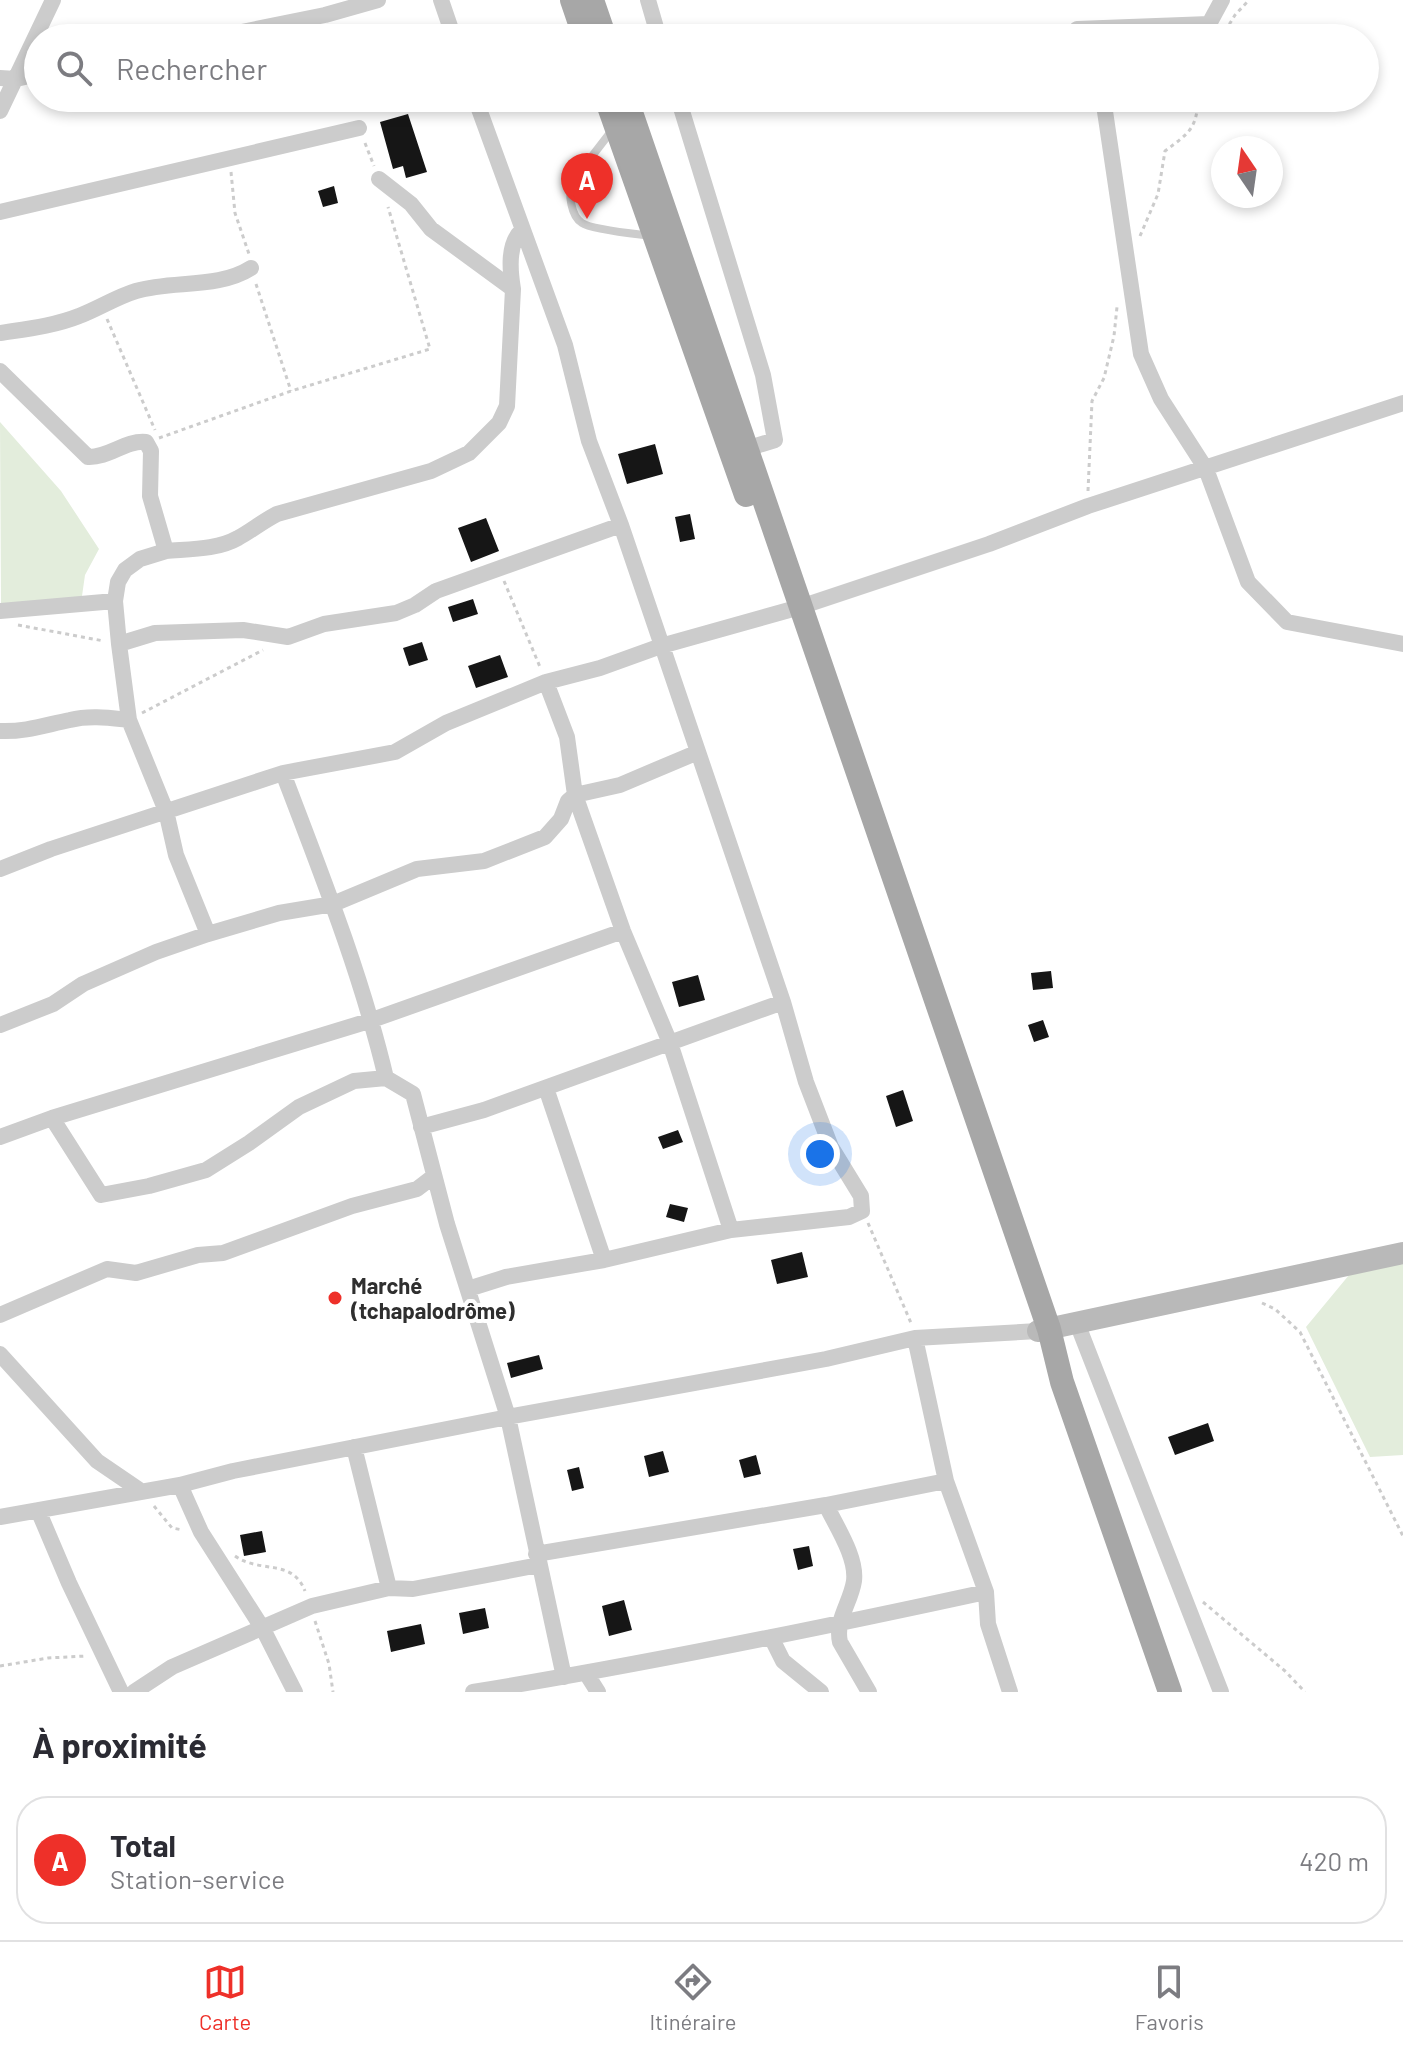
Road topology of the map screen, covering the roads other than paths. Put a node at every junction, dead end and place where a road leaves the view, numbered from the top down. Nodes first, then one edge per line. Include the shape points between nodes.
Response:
1 (53, 0) edge
2 (378, 0) edge
3 (441, 0) edge
4 (572, 0) edge
5 (592, 0) edge
6 (648, 0) edge
7 (1222, 0) edge
8 (39, 24) edge
9 (281, 24) edge
10 (449, 24) edge
11 (580, 24) edge
12 (600, 24) edge
13 (655, 24) edge
14 (1209, 24) edge
15 (24, 50) edge
16 (8, 78) edge
17 (0, 111) edge
18 (480, 112) edge
19 (611, 112) edge
20 (631, 112) edge
21 (682, 112) edge
22 (1105, 112) edge
23 (616, 126) junction
24 (359, 128) road end
25 (379, 179) road end
26 (0, 212) edge
27 (522, 230) junction
28 (653, 236) junction
29 (251, 268) dead end
30 (513, 289) junction
31 (0, 333) edge
32 (0, 371) edge
33 (1403, 403) edge
34 (746, 449) junction
35 (1206, 469) junction
36 (621, 525) junction
37 (166, 551) junction
38 (115, 601) junction
39 (795, 608) junction
40 (5, 610) edge
41 (119, 644) junction
42 (1403, 644) edge
43 (661, 646) junction
44 (546, 682) junction
45 (129, 720) junction
46 (0, 731) edge
47 (698, 752) junction
48 (283, 773) junction
49 (575, 795) junction
50 (166, 811) junction
51 (0, 869) edge
52 (333, 904) junction
53 (623, 931) junction
54 (208, 934) junction
55 (783, 1002) junction
56 (372, 1020) junction
57 (0, 1025) edge
58 (670, 1043) junction
59 (386, 1078) junction
60 (546, 1088) junction
61 (52, 1118) junction
62 (421, 1127) junction
63 (0, 1137) edge
64 (434, 1176) junction
65 (731, 1230) junction
66 (1403, 1253) edge
67 (604, 1260) junction
68 (468, 1289) junction
69 (0, 1315) edge
70 (1077, 1323) junction
71 (1043, 1330) junction
72 (915, 1338) junction
73 (0, 1354) edge
74 (508, 1417) junction
75 (354, 1447) junction
76 (946, 1481) junction
77 (180, 1485) junction
78 (141, 1491) junction
79 (826, 1505) junction
80 (38, 1510) junction
81 (0, 1517) edge
82 (538, 1560) junction
83 (389, 1588) junction
84 (986, 1592) junction
85 (840, 1624) junction
86 (263, 1629) junction
87 (771, 1637) junction
88 (586, 1673) junction
89 (564, 1677) junction
90 (815, 1690) edge
91 (121, 1692) edge
92 (134, 1692) edge
93 (295, 1692) edge
94 (473, 1692) edge
95 (598, 1692) edge
96 (869, 1692) edge
97 (1010, 1692) edge
98 (1170, 1692) edge
99 (1221, 1692) edge

1 - 8 street
2 - 9 street
3 - 10 street
4 - 11 main road
5 - 12 main road
6 - 13 street
7 - 14 street
15 - 16 street
16 - 17 street
18 - 27 street
19 - 23 main road
20 - 34 main road
21 - 34 street via 763,375 775,440
22 - 35 street via 1141,354 1161,399
23 - 28 main road
23 - 28 lane via 572,182 572,204 577,218 588,226
24 - 26 street
25 - 30 street via 411,204 431,229
27 - 30 street via 512,247
27 - 36 street via 565,345 589,441
28 - 39 main road
29 - 31 street via 209,281 137,291 81,316
30 - 37 street via 507,406 499,423 469,453 431,471 277,514 217,546
32 - 37 street via 88,457 146,442 151,451 150,496
33 - 35 street
34 - 39 main road
35 - 39 street
35 - 42 street via 1248,582 1287,622
36 - 41 street via 436,591 396,613 324,624 288,637 243,630 155,633
36 - 43 street
37 - 38 street via 125,570
38 - 40 street
38 - 41 street
39 - 43 street
39 - 71 main road
41 - 45 street
43 - 44 street
43 - 47 street
44 - 48 street via 446,723 395,752
44 - 49 street via 567,737
45 - 46 street via 89,718
45 - 50 street
47 - 49 street via 620,785
47 - 55 street
48 - 50 street
48 - 52 street
49 - 52 street via 545,837 484,861 417,869
49 - 53 street
50 - 51 street
50 - 54 street via 176,855
52 - 54 street
52 - 56 street
53 - 56 street
53 - 58 street
54 - 57 street via 156,952
55 - 58 street
55 - 65 street via 806,1082 831,1147 861,1196 862,1211 849,1217
56 - 59 street
56 - 61 street
58 - 60 street
58 - 65 street
59 - 61 street via 354,1081 299,1107 206,1170 101,1195
59 - 62 street via 413,1094
60 - 62 street
60 - 67 street
61 - 63 street
62 - 64 street
64 - 68 street
64 - 69 street via 417,1189 352,1206 223,1253 136,1273 107,1269
65 - 67 street
66 - 70 street
67 - 68 street
68 - 74 street
70 - 71 street
70 - 99 street
71 - 72 street
71 - 98 main road
72 - 74 street
72 - 76 street
73 - 78 street via 97,1461
74 - 75 street
74 - 82 street
75 - 77 street
75 - 83 street
76 - 79 street
76 - 84 street
77 - 78 street
77 - 86 street via 201,1532
78 - 80 street
79 - 82 street
79 - 85 street via 855,1579
80 - 81 street
80 - 91 street
82 - 83 street via 413,1589
82 - 89 street
83 - 86 street via 312,1606
84 - 85 street
84 - 97 street via 988,1624
85 - 87 street
85 - 96 street via 840,1642
86 - 92 street via 172,1667
86 - 93 street
87 - 88 street
87 - 90 street via 783,1661
88 - 89 street
88 - 95 street
89 - 94 street

